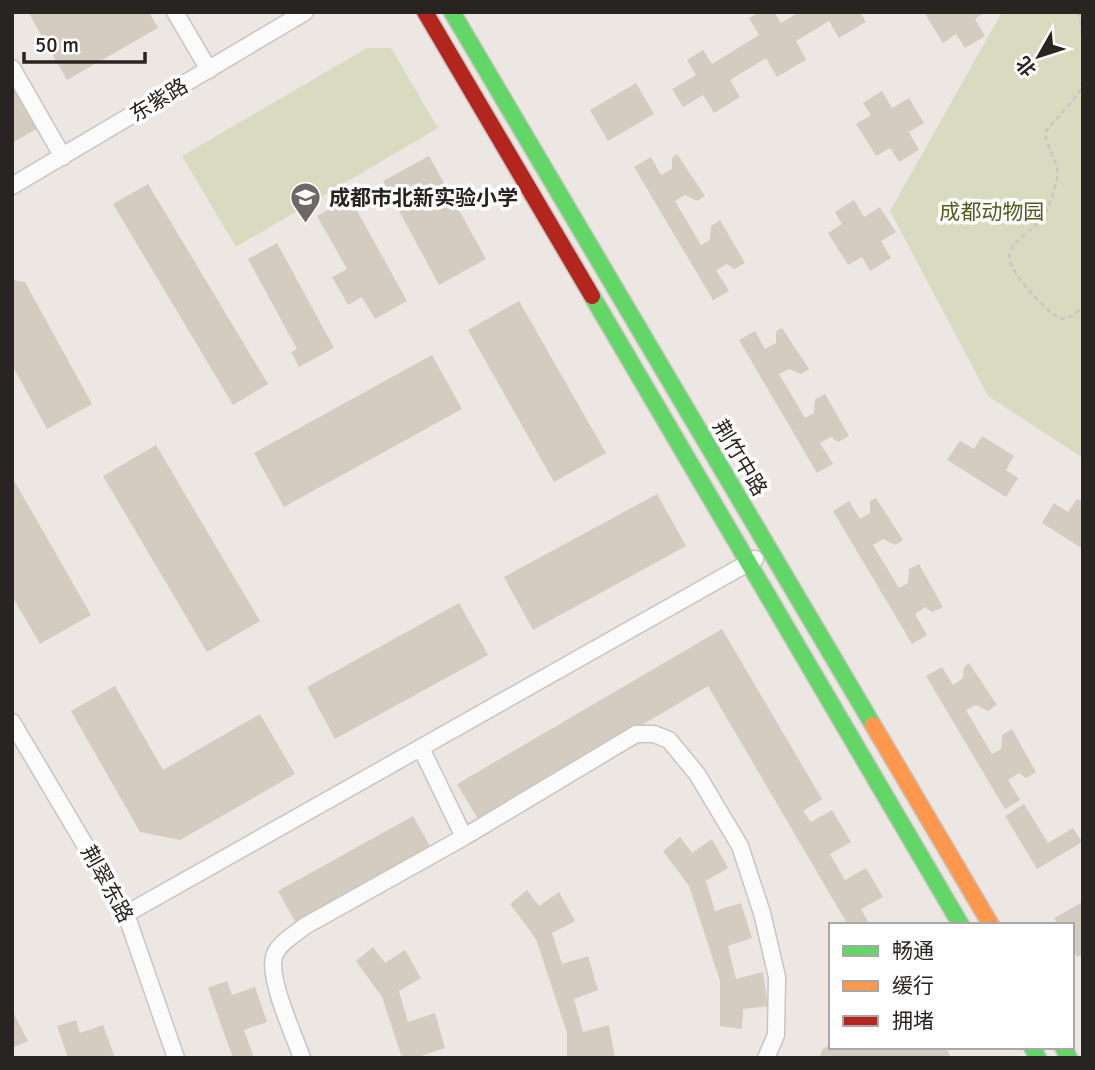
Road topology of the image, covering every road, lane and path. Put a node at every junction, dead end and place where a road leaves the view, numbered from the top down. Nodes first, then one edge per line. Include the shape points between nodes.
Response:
1 (175, 12) edge
2 (305, 12) edge
3 (425, 12) edge
4 (452, 12) edge
5 (1078, 12) edge
6 (1083, 46) edge
7 (12, 68) edge
8 (209, 70) junction
9 (1083, 80) edge
10 (63, 158) junction
11 (12, 186) edge
12 (1083, 306) edge
13 (770, 550) junction
14 (749, 562) junction
15 (12, 722) edge
16 (421, 748) junction
17 (464, 837) junction
18 (126, 914) junction
19 (960, 923) edge
20 (989, 923) edge
21 (176, 1058) edge
22 (302, 1058) edge
23 (766, 1058) edge

1 - 8 street
2 - 8 street, 东紫路
3 - 14 main road
4 - 13 main road, 荆竹中路
5 - 6 path
7 - 10 street
8 - 10 street, 东紫路
9 - 12 path via 1079,93 1045,132 1057,177 1045,214 1013,244 1009,254 1024,284 1051,313 1062,319
10 - 11 street, 东紫路
13 - 14 street
13 - 20 main road, 荆竹中路
14 - 16 street
14 - 19 main road
15 - 18 street, 荆翠东路
16 - 17 street
16 - 18 street
17 - 22 street via 305,926 274,955 274,979
17 - 23 street via 636,734 669,740 697,774 740,846 762,913 777,977 776,1035
18 - 21 street, 荆翠东路

